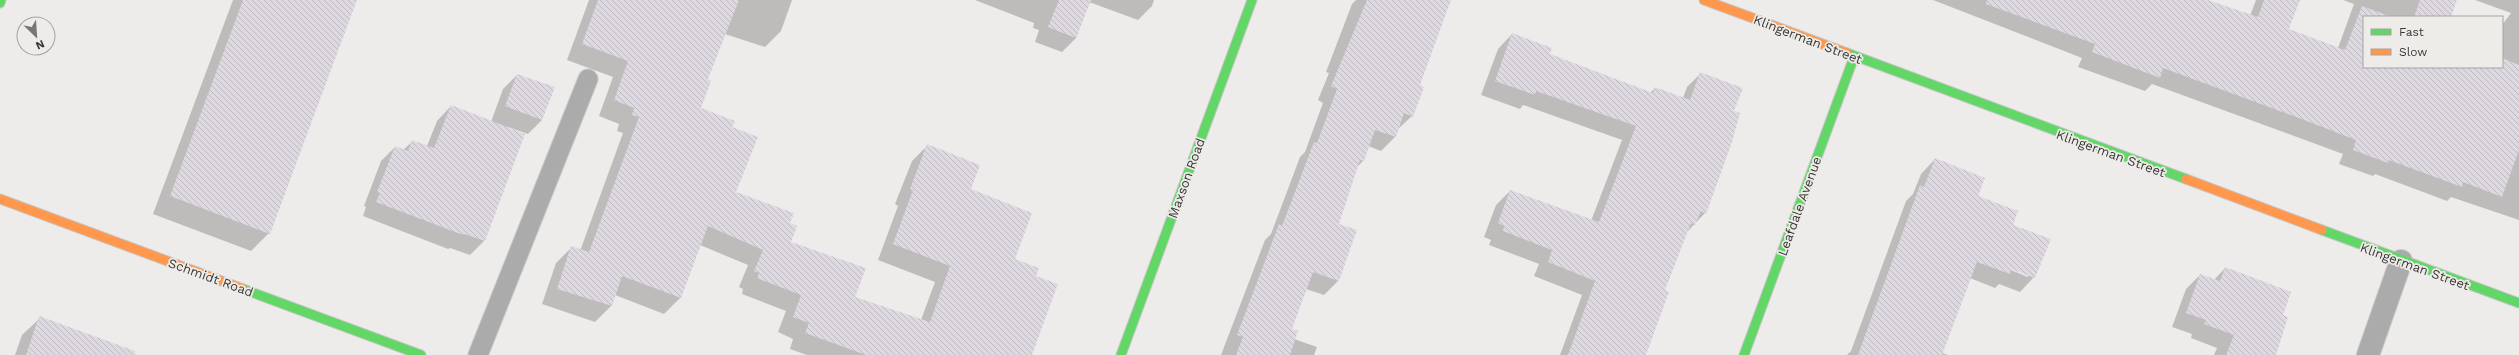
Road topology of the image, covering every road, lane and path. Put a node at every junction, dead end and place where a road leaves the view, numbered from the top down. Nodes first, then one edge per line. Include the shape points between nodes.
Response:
1 (1, 0) edge
2 (1252, 0) edge
3 (1704, 0) edge
4 (0, 3) edge
5 (1854, 57) junction
6 (588, 79) dead end
7 (0, 199) edge
8 (2401, 261) junction
9 (2519, 303) edge
10 (421, 355) edge
11 (478, 355) edge
12 (1121, 355) edge
13 (1744, 355) edge
14 (2368, 355) edge

1 - 4 street
2 - 12 street, Maxson Road
3 - 5 street, Klingerman Street
5 - 8 street, Klingerman Street
5 - 13 street, Leafdale Avenue
6 - 11 lane
7 - 10 street, Schmidt Road
8 - 9 street, Klingerman Street
8 - 14 street

